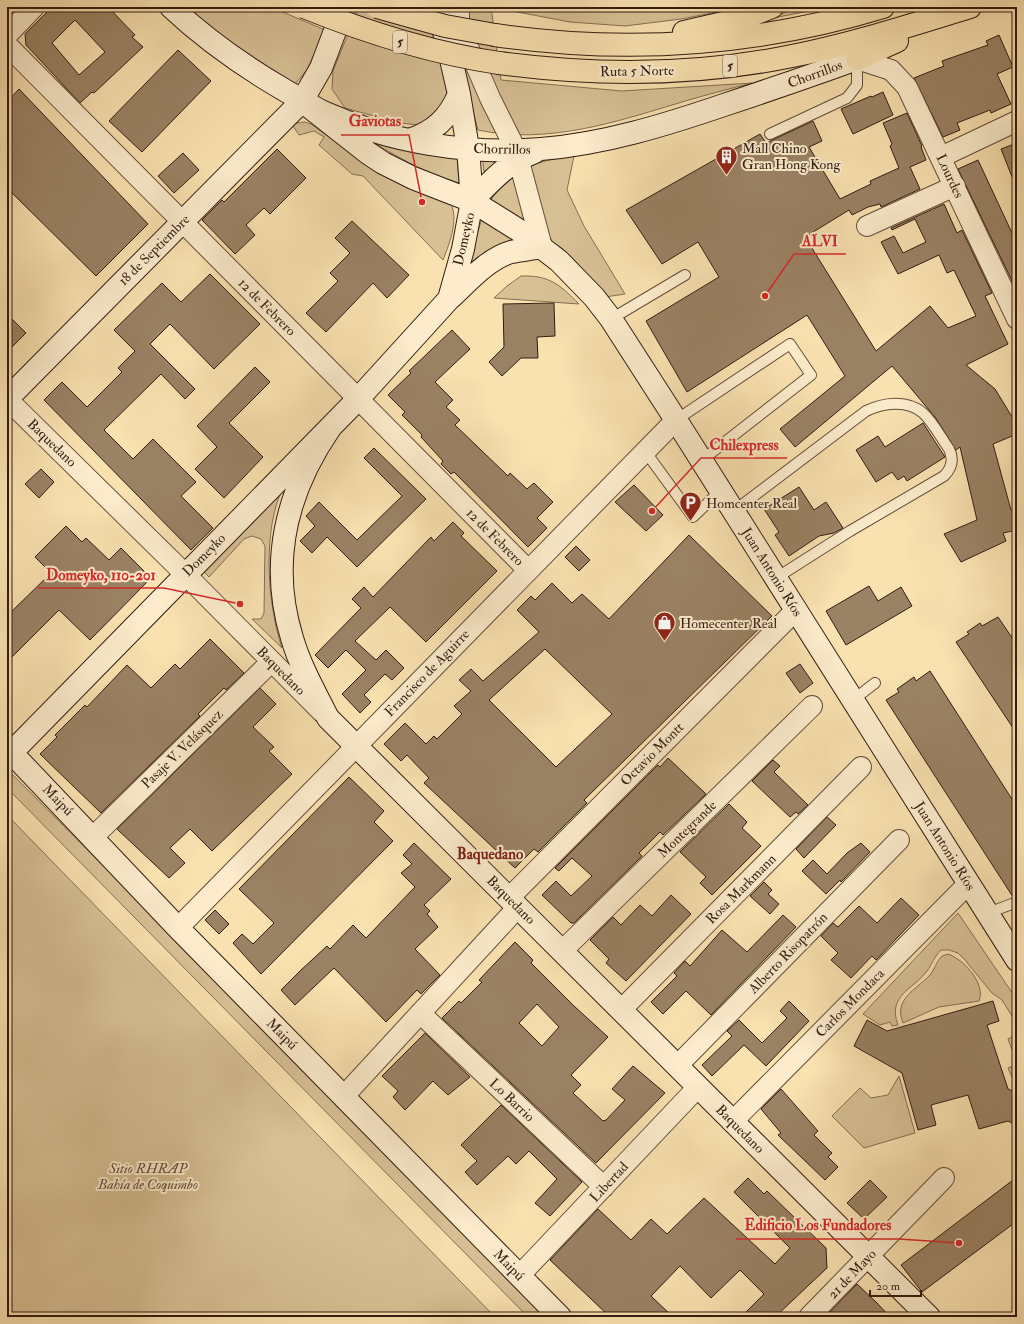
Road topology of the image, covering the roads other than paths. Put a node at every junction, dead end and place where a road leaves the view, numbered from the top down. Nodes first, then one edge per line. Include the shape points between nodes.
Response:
1 (34, 7) edge
2 (171, 7) edge
3 (304, 7) edge
4 (377, 7) edge
5 (435, 7) edge
6 (459, 7) edge
7 (772, 7) edge
8 (883, 7) edge
9 (342, 9) edge
10 (963, 9) edge
11 (7, 35) edge
12 (7, 45) edge
13 (622, 46) junction
14 (857, 59) junction
15 (459, 94) junction
16 (302, 101) junction
17 (1017, 121) edge
18 (770, 134) dead end
19 (409, 140) junction
20 (468, 148) junction
21 (517, 154) junction
22 (941, 157) junction
23 (955, 186) junction
24 (472, 201) junction
25 (182, 222) junction
26 (867, 226) dead end
27 (542, 247) junction
28 (685, 275) dead end
29 (449, 299) junction
30 (611, 319) junction
31 (1017, 319) edge
32 (7, 399) edge
33 (358, 399) junction
34 (676, 420) junction
35 (330, 428) junction
36 (645, 451) junction
37 (702, 460) junction
38 (721, 490) junction
39 (734, 511) junction
40 (527, 569) junction
41 (185, 574) junction
42 (776, 578) junction
43 (796, 610) junction
44 (271, 662) junction
45 (875, 684) dead end
46 (853, 700) junction
47 (812, 706) dead end
48 (328, 718) junction
49 (356, 746) junction
50 (9, 750) edge
51 (861, 767) dead end
52 (93, 837) junction
53 (899, 840) dead end
54 (968, 884) junction
55 (1017, 902) edge
56 (514, 903) junction
57 (988, 913) junction
58 (178, 928) junction
59 (562, 951) junction
60 (1017, 960) edge
61 (621, 1010) junction
62 (420, 1013) junction
63 (677, 1066) junction
64 (698, 1087) junction
65 (344, 1096) junction
66 (733, 1121) junction
67 (944, 1178) dead end
68 (604, 1187) junction
69 (868, 1256) junction
70 (519, 1276) junction
71 (560, 1317) edge
72 (809, 1317) edge
73 (929, 1317) edge

1 - 11 street
2 - 16 main road, Chorrillos via 235,60
3 - 10 highway, Ruta 5 Norte / 5, bridge via 396,41 446,54 499,63 599,72 660,72 717,67 790,56 840,45
4 - 13 highway, Ruta 5 Norte / 5, bridge via 445,26 495,35 544,42
5 - 15 main road, Domeyko via 446,38
6 - 21 street via 465,40
7 - 13 highway via 722,24
8 - 13 highway, Ruta 5 Norte / 5 via 818,24 759,35 688,44
9 - 16 main road, 18 de Septiembre via 321,68
10 - 14 highway
12 - 25 street, 12 de Febrero
14 - 18 lane via 857,85 848,98
14 - 21 main road, Chorrillos via 659,126 604,140
14 - 22 street, Lourdes via 882,66 899,77 907,87
15 - 19 main road via 452,109 440,124 427,133
15 - 20 main road, Domeyko
16 - 19 main road, Chorrillos via 343,120
16 - 24 main road, Juan Antonio Ríos via 383,163 413,178
16 - 25 main road, 18 de Septiembre
17 - 22 street
19 - 20 main road, Chorrillos
20 - 21 main road, Chorrillos
20 - 24 main road, Domeyko
21 - 24 main road
21 - 27 street
22 - 23 street, Lourdes
23 - 26 street
23 - 31 street, Lourdes
24 - 27 main road, Juan Antonio Ríos
24 - 29 main road, Domeyko
25 - 32 main road, 18 de Septiembre
25 - 33 street, 12 de Febrero
27 - 29 main road via 500,256
27 - 30 main road, Juan Antonio Ríos via 575,276
28 - 30 lane
29 - 33 main road, Domeyko
30 - 34 main road, Juan Antonio Ríos
32 - 41 street, Baquedano
33 - 35 main road, Domeyko
33 - 40 street, 12 de Febrero
34 - 36 street, Francisco de Aguirre
34 - 37 main road, Juan Antonio Ríos
34 - 37 lane via 790,344 811,375
35 - 41 main road, Domeyko
35 - 48 main road, Domeyko via 316,449 295,493 284,535 282,566 286,615 292,639 300,662
36 - 38 lane via 693,517
36 - 40 street, Francisco de Aguirre
37 - 38 main road, Juan Antonio Ríos
38 - 39 main road, Juan Antonio Ríos
39 - 42 main road, Juan Antonio Ríos
39 - 42 lane via 876,406 899,404 924,413 949,449 952,464 944,476
40 - 49 street, Francisco de Aguirre
41 - 44 street, Baquedano
41 - 50 main road, Domeyko
42 - 43 main road, Juan Antonio Ríos
43 - 46 main road, Juan Antonio Ríos
43 - 56 street, Octavio Montt
44 - 48 street, Baquedano
44 - 52 street, Pasaje V. Velásquez
45 - 46 lane
46 - 54 main road, Juan Antonio Ríos
47 - 59 street, Montegrande
48 - 49 main road, Baquedano
49 - 56 main road, Baquedano
49 - 58 street, Francisco de Aguirre
50 - 52 main road, Maipú
51 - 61 street, Rosa Markmann
52 - 58 main road, Maipú
53 - 63 street, Alberto Risopatrón
54 - 57 main road, Juan Antonio Ríos
54 - 66 street, Carlos Mondaca
55 - 57 lane
56 - 59 main road, Baquedano
56 - 62 street
57 - 60 main road, Juan Antonio Ríos
58 - 65 main road, Maipú
59 - 61 main road, Baquedano
61 - 63 main road, Baquedano
62 - 65 street
62 - 68 street, Lo Barrio
63 - 64 main road, Baquedano
64 - 66 main road, Baquedano
64 - 68 street, Libertad
65 - 70 main road, Maipú
66 - 69 main road, Baquedano
67 - 69 street, 21 de Mayo
68 - 70 street, Libertad
69 - 72 street, 21 de Mayo
69 - 73 main road, Baquedano
70 - 71 main road, Maipú

